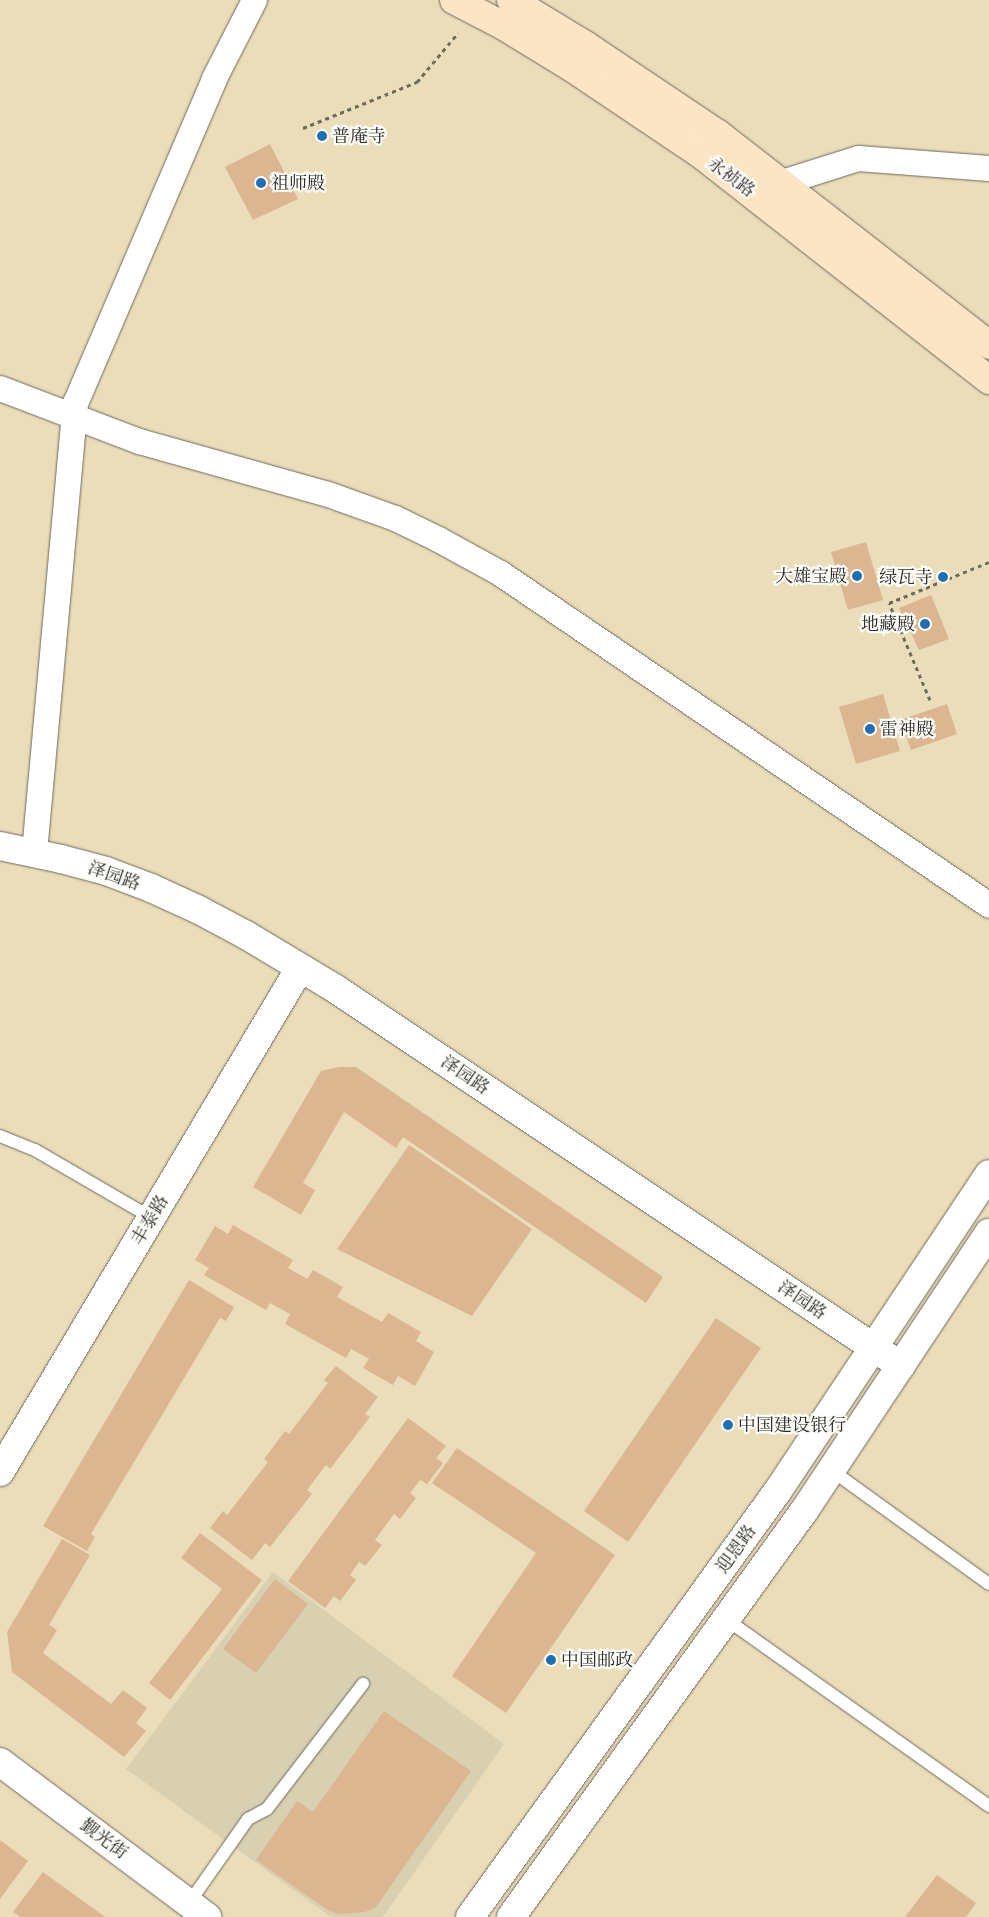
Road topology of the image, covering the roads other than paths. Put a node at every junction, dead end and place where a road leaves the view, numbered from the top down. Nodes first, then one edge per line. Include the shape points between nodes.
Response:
1 (254, 0) edge
2 (511, 0) edge
3 (481, 8) edge
4 (989, 168) edge
5 (782, 182) junction
6 (989, 346) edge
7 (989, 380) edge
8 (0, 388) edge
9 (74, 417) junction
10 (0, 846) edge
11 (34, 852) junction
12 (989, 905) edge
13 (300, 968) junction
14 (0, 1136) edge
15 (989, 1174) edge
16 (152, 1218) junction
17 (985, 1250) edge
18 (873, 1347) junction
19 (901, 1366) junction
20 (831, 1470) junction
21 (0, 1472) edge
22 (989, 1584) edge
23 (726, 1619) junction
24 (363, 1684) dead end
25 (0, 1762) edge
26 (989, 1806) edge
27 (198, 1910) edge
28 (470, 1917) edge
29 (511, 1917) edge

1 - 9 street via 214,78 156,212 75,403
2 - 5 main road, 永祯路 via 718,134
3 - 7 main road, 永祯路 via 702,155
4 - 5 street via 858,158
5 - 6 main road, 永祯路
8 - 9 street
9 - 11 street
9 - 12 street via 139,441 328,494 395,518 454,547 500,573
10 - 11 street, 泽园路
11 - 13 street, 泽园路 via 150,888 199,910
13 - 16 street, 丰泰路
13 - 18 street, 泽园路
14 - 16 lane via 35,1150
15 - 18 street, 迎恩路
16 - 21 street, 丰泰路
17 - 19 street, 迎恩路
18 - 19 street, 泽园路
18 - 28 street, 迎恩路 via 777,1492
19 - 20 street, 迎恩路
20 - 22 lane
20 - 23 street, 迎恩路
23 - 26 lane
23 - 29 street, 迎恩路
24 - 27 lane via 267,1810 248,1818
25 - 27 street, 觐光街

